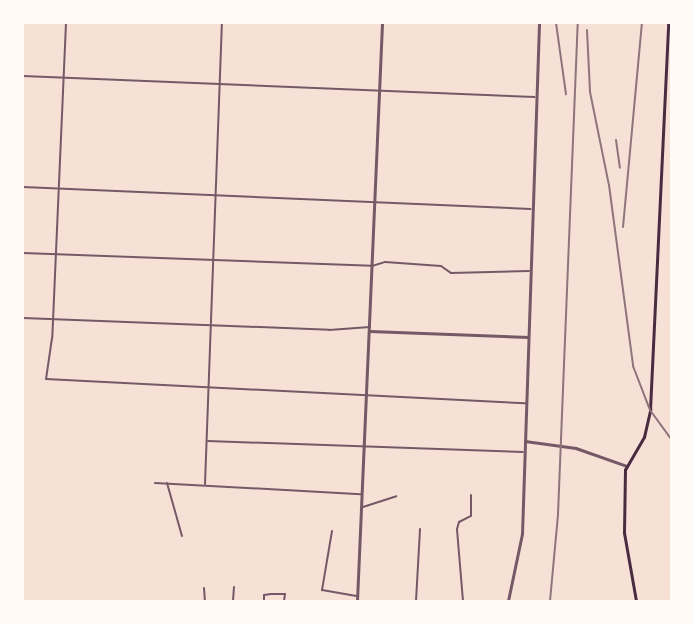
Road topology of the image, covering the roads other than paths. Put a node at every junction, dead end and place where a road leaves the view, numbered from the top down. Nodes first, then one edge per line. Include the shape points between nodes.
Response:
1 (66, 23) edge
2 (222, 23) edge
3 (382, 23) edge
4 (539, 23) edge
5 (668, 23) edge
6 (23, 76) edge
7 (63, 77) junction
8 (220, 85) junction
9 (378, 90) junction
10 (536, 97) junction
11 (664, 113) junction
12 (671, 113) edge
13 (23, 187) edge
14 (60, 188) junction
15 (215, 196) junction
16 (374, 201) junction
17 (532, 209) junction
18 (56, 252) junction
19 (23, 253) edge
20 (213, 259) junction
21 (372, 267) junction
22 (530, 271) junction
23 (23, 318) edge
24 (53, 319) junction
25 (212, 325) junction
26 (370, 329) junction
27 (528, 337) junction
28 (210, 385) junction
29 (366, 394) junction
30 (526, 403) junction
31 (208, 441) junction
32 (525, 441) junction
33 (364, 444) junction
34 (524, 452) junction
35 (627, 466) junction
36 (166, 482) junction
37 (155, 483) dead end
38 (205, 484) junction
39 (362, 494) junction
40 (471, 495) dead end
41 (396, 496) dead end
42 (362, 507) junction
43 (420, 529) dead end
44 (332, 531) dead end
45 (182, 536) dead end
46 (234, 587) dead end
47 (204, 588) dead end
48 (357, 599) edge
49 (205, 601) edge
50 (233, 601) edge
51 (264, 601) edge
52 (284, 601) edge
53 (416, 601) edge
54 (463, 601) edge
55 (508, 601) edge
56 (636, 601) edge

1 - 7 street
2 - 8 street
3 - 9 street
4 - 10 street
5 - 11 main road
6 - 7 street
7 - 8 street
7 - 14 street
8 - 9 street
8 - 15 street
9 - 10 street
9 - 16 street
10 - 17 street
11 - 12 street
11 - 35 main road via 649,421
13 - 14 street
14 - 15 street
14 - 18 street
15 - 16 street
15 - 20 street
16 - 17 street
16 - 21 street
17 - 22 street
18 - 19 street
18 - 20 street
18 - 24 street
20 - 21 street
20 - 25 street
21 - 22 street via 385,262 441,266 452,273
21 - 26 street
22 - 27 street
23 - 24 street
24 - 25 street
24 - 28 street via 51,359 44,374 50,382
25 - 26 street
25 - 28 street
26 - 27 street
26 - 29 street
27 - 30 street
28 - 29 street
28 - 31 street
29 - 30 street
29 - 33 street
30 - 32 street
31 - 33 street
31 - 38 street
32 - 34 street
32 - 35 street via 561,445
33 - 34 street
33 - 39 street
34 - 55 street via 522,534
35 - 56 main road via 624,533
36 - 37 street
36 - 38 street
36 - 45 street
38 - 39 street
39 - 42 street
40 - 54 street via 471,516 459,522 457,529
41 - 42 street
42 - 48 street
43 - 53 street
44 - 48 street via 322,590
46 - 50 street
47 - 49 street
51 - 52 street via 264,595 285,594

